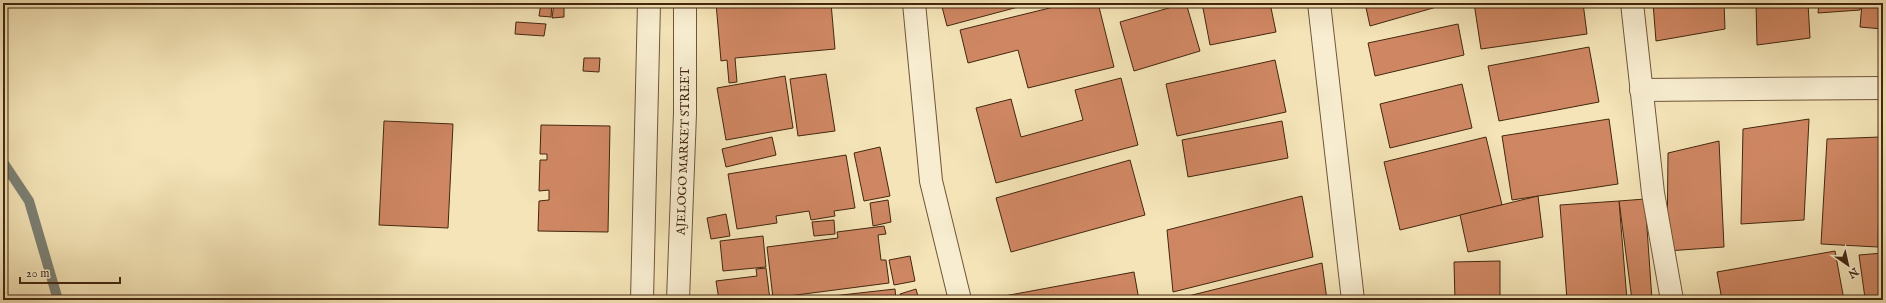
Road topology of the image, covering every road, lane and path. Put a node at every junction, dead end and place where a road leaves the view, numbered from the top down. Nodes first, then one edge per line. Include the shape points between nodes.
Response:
1 (649, 3) edge
2 (685, 3) edge
3 (914, 3) edge
4 (1319, 3) edge
5 (1632, 3) edge
6 (1883, 88) edge
7 (1641, 90) junction
8 (642, 300) edge
9 (678, 300) edge
10 (960, 300) edge
11 (1353, 300) edge
12 (1672, 300) edge

1 - 8 street
2 - 9 street, AJELOGO MARKET STREET via 685,113
3 - 10 street via 931,181
4 - 11 street
5 - 7 street
6 - 7 street
7 - 12 street via 1653,193

